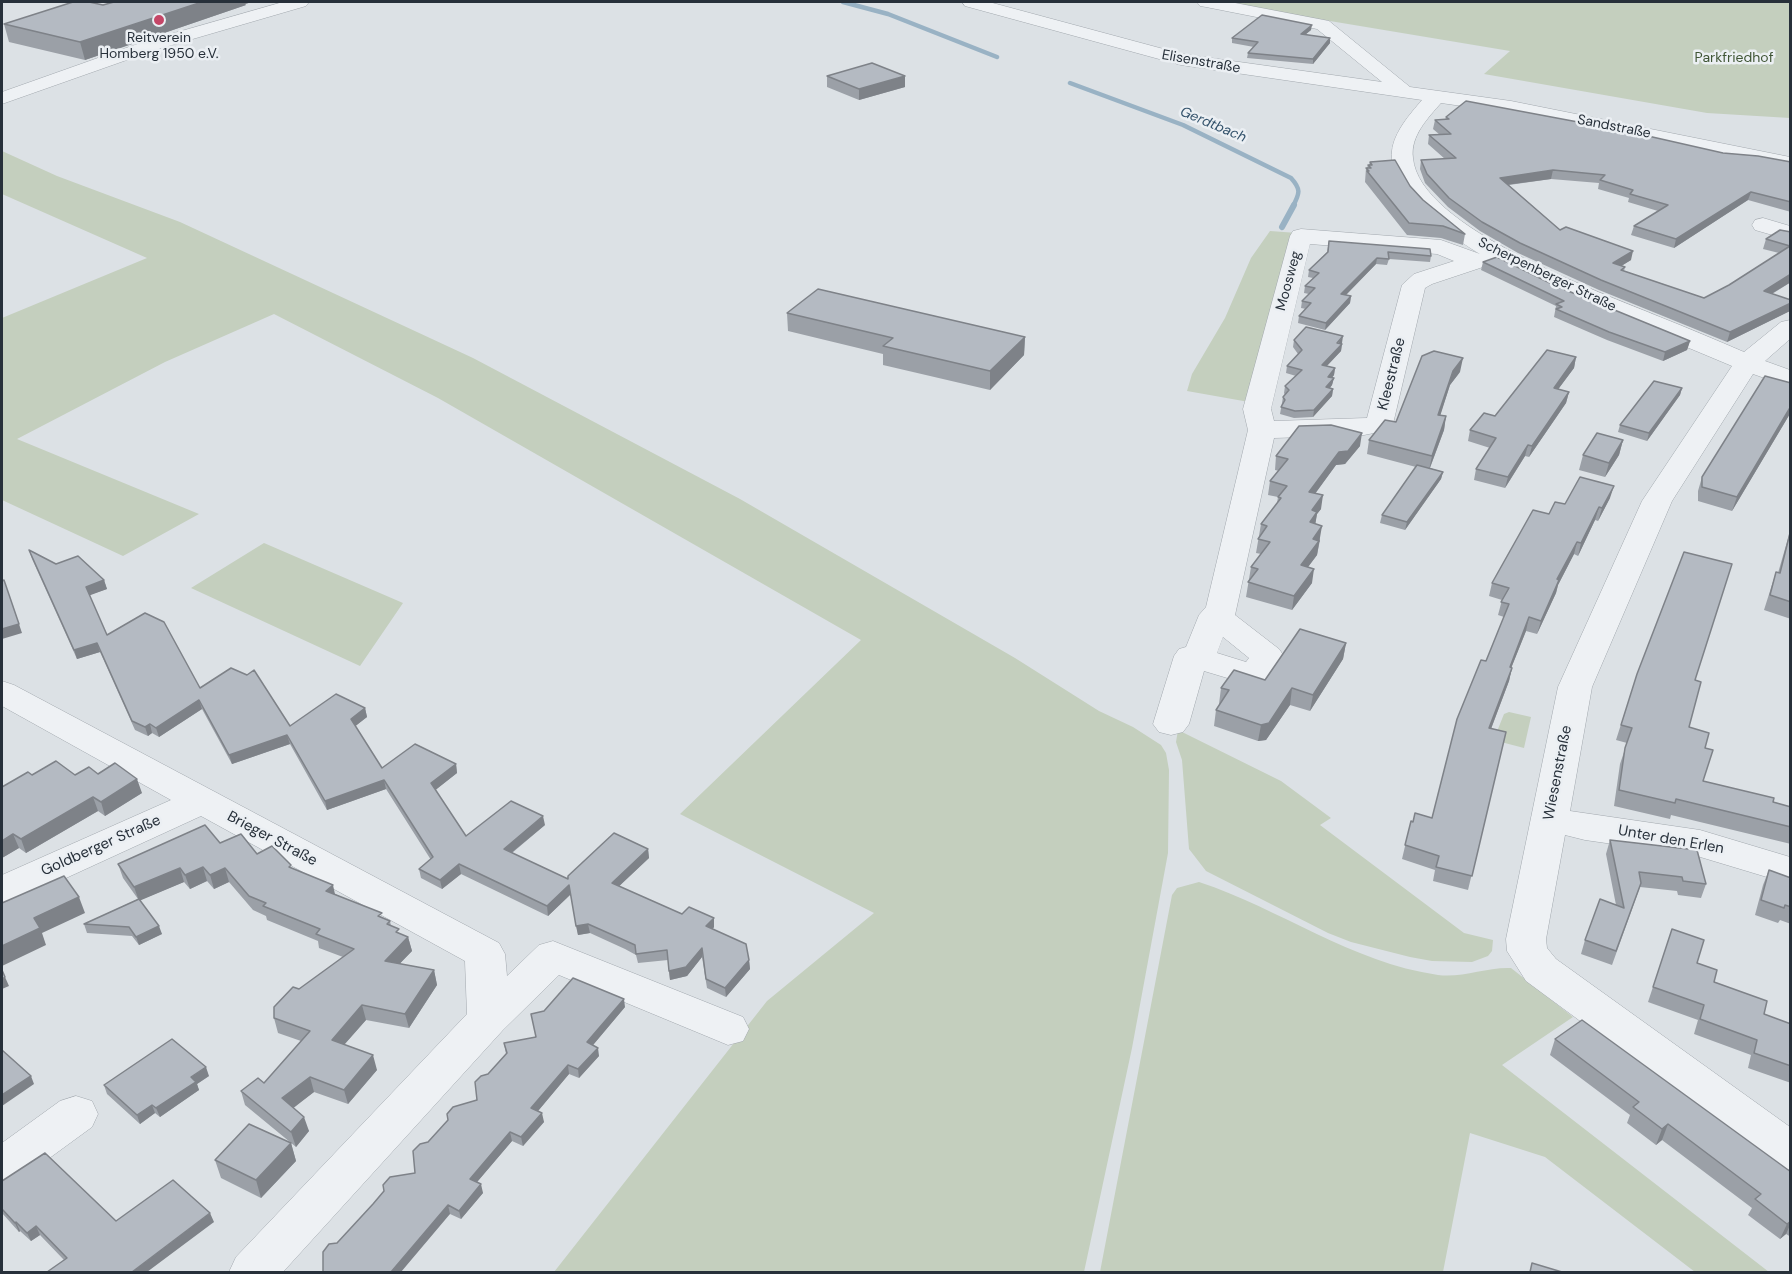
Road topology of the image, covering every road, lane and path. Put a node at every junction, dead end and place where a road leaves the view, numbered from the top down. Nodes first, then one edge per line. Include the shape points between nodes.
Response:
1 (300, 2) edge
2 (971, 2) edge
3 (1206, 2) edge
4 (1406, 92) junction
5 (1436, 96) junction
6 (2, 98) edge
7 (1791, 163) edge
8 (1763, 225) dead end
9 (1791, 233) edge
10 (1488, 259) junction
11 (1791, 327) edge
12 (1748, 362) junction
13 (1791, 379) edge
14 (1262, 430) junction
15 (1215, 615) junction
16 (1198, 658) junction
17 (2, 692) edge
18 (1171, 724) dead end
19 (201, 801) junction
20 (1549, 818) junction
21 (1791, 871) edge
22 (2, 891) edge
23 (488, 1019) junction
24 (728, 1029) dead end
25 (76, 1114) dead end
26 (1791, 1151) edge
27 (2, 1168) edge
28 (253, 1272) edge

1 - 6 street via 168,40
2 - 4 street, Elisenstraße via 1181,59
3 - 4 street via 1323,25
4 - 5 street, Elisenstraße
5 - 7 street, Sandstraße via 1553,115
5 - 10 street, Scherpenberger Straße via 1407,136 1402,148 1404,170 1434,208
8 - 9 street
10 - 12 street, Scherpenberger Straße
10 - 14 street, Kleestraße via 1414,285 1378,424
10 - 14 street, Moosweg via 1442,247 1301,236 1257,409
11 - 12 street, Wiesenstraße
12 - 13 street, Scherpenberger Straße
12 - 20 street, Wiesenstraße via 1657,501 1583,667 1575,687
14 - 15 street via 1221,611
15 - 16 street
15 - 16 street via 1267,656 1254,676
16 - 18 street via 1191,656
17 - 19 street, Brieger Straße
19 - 22 street, Goldberger Straße
19 - 23 street, Brieger Straße via 485,954
20 - 21 street, Unter den Erlen via 1700,843
20 - 26 street, Wiesenstraße via 1527,951 1541,970
23 - 24 street via 553,956
23 - 28 street
25 - 27 street

